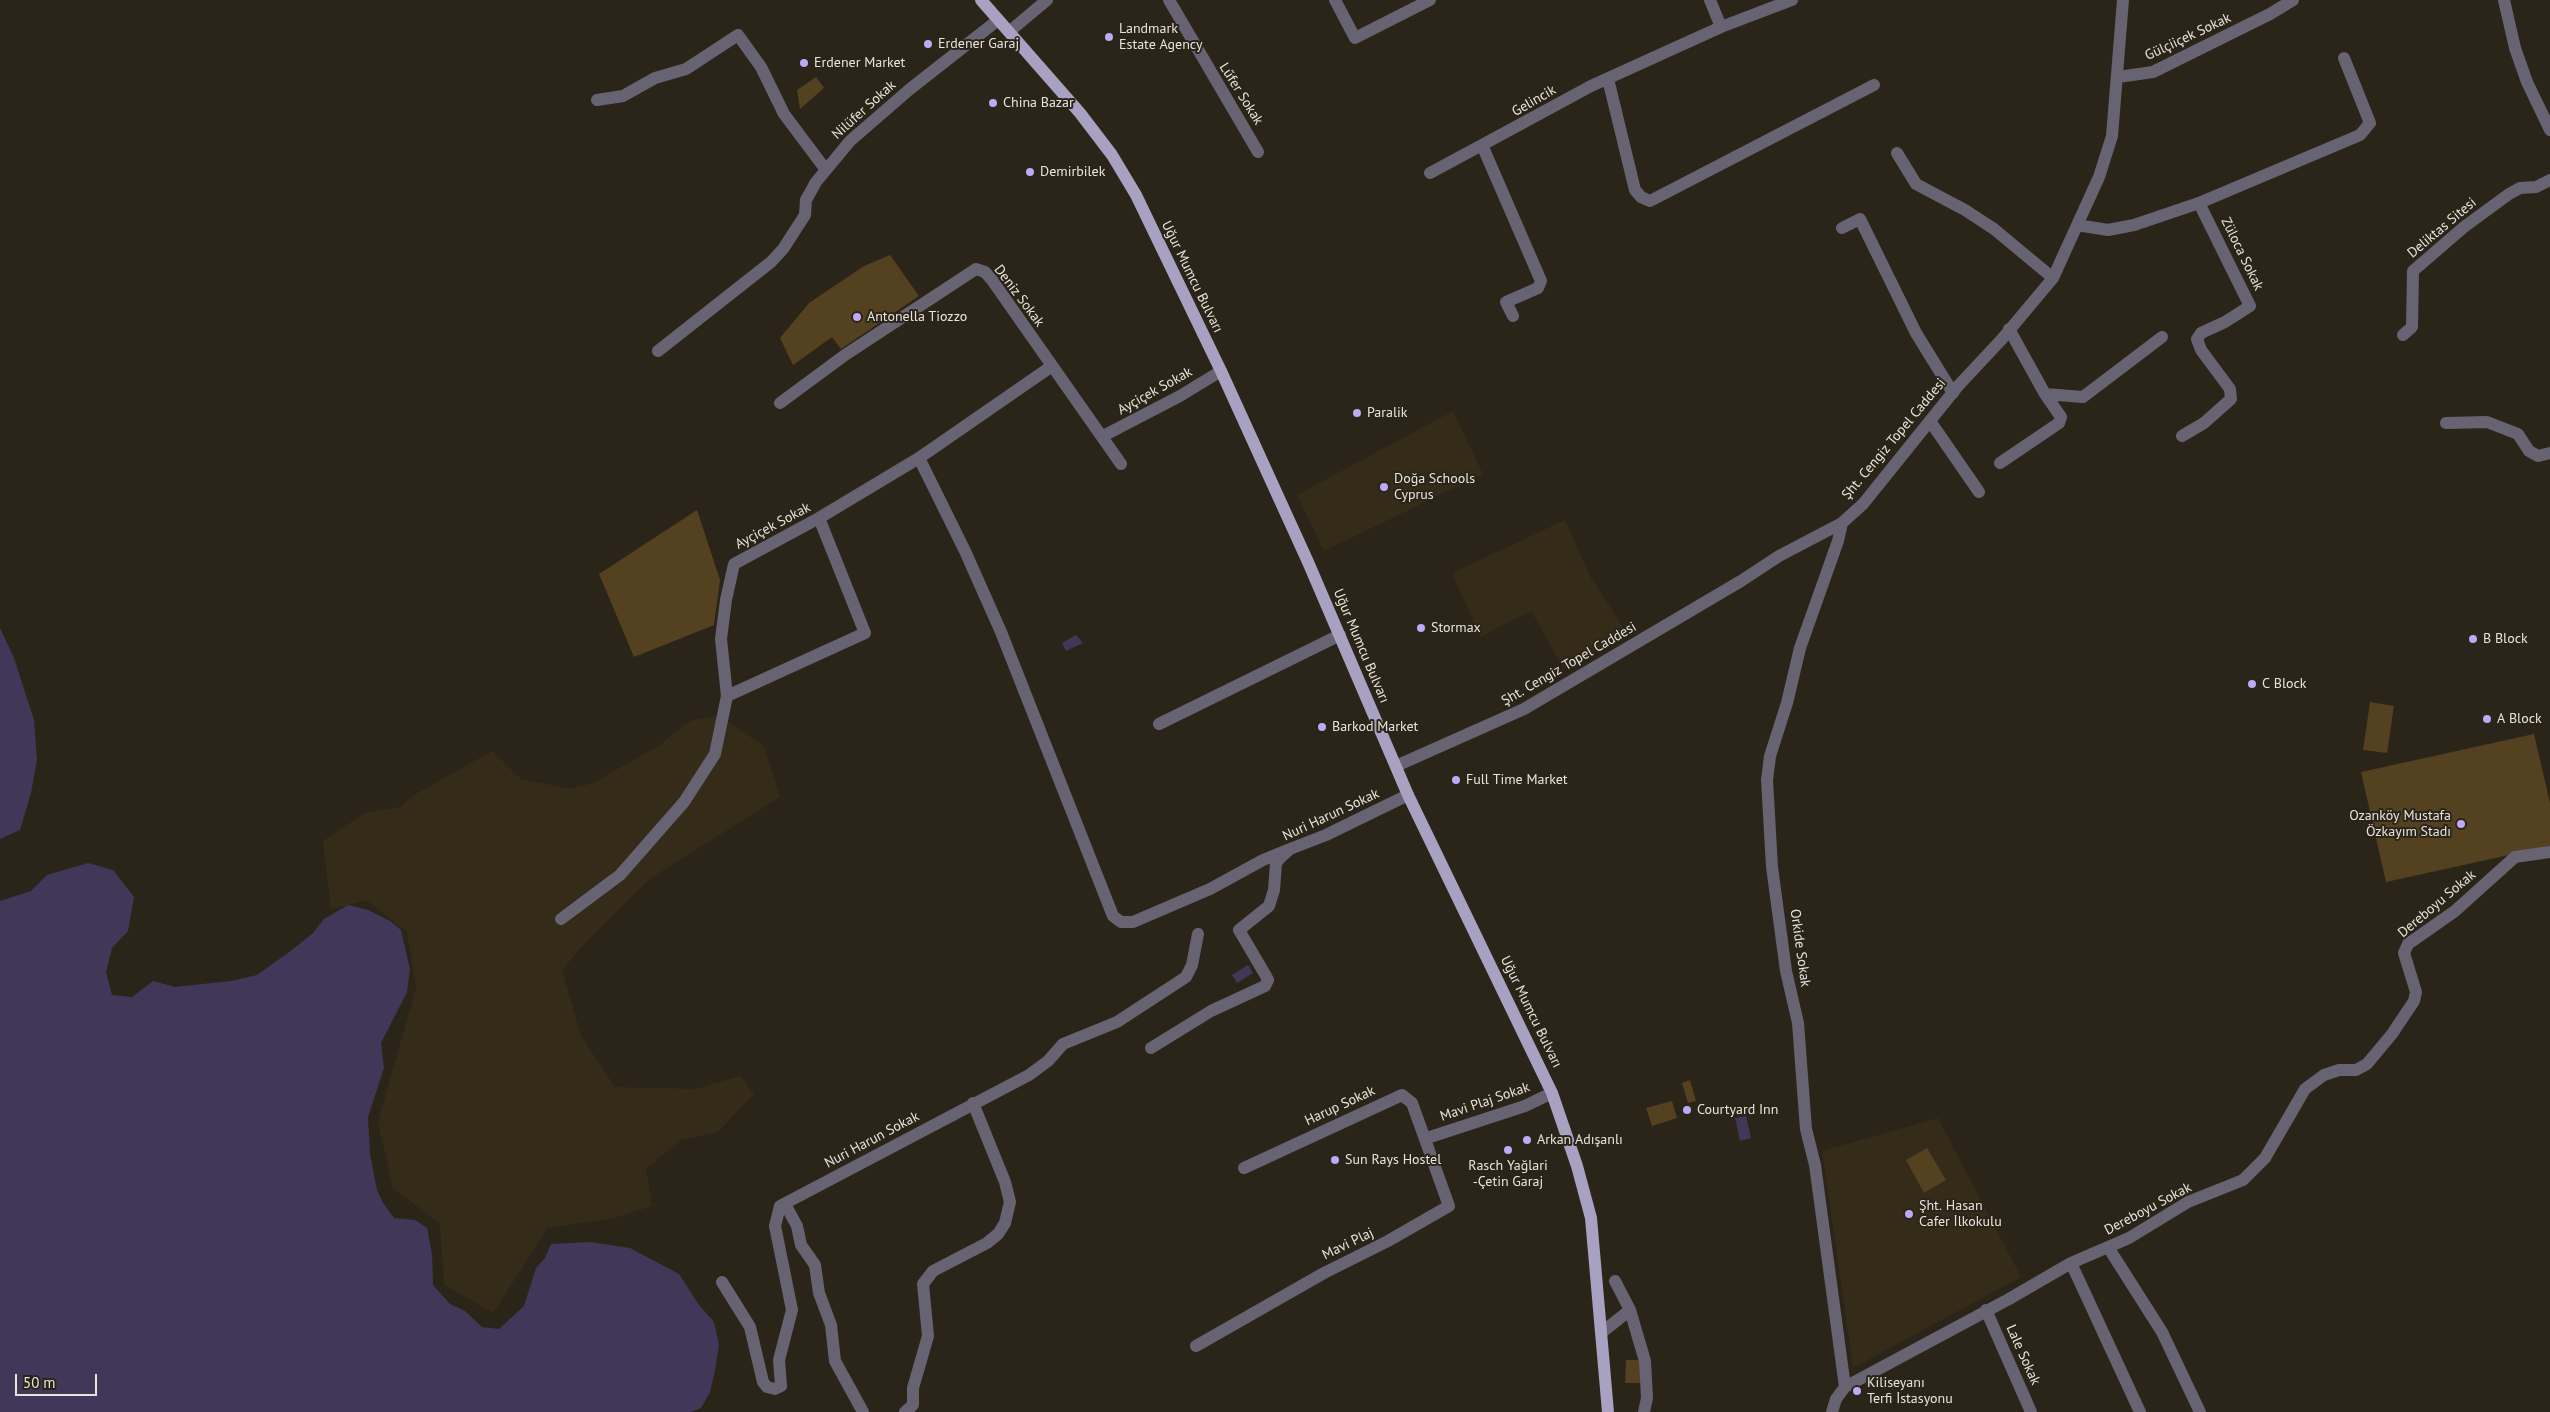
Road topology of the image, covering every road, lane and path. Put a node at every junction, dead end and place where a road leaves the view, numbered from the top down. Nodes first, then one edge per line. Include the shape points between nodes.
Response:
1 (981, 0) edge
2 (1047, 0) edge
3 (1169, 0) edge
4 (1336, 0) edge
5 (1430, 0) edge
6 (1710, 0) edge
7 (1792, 0) edge
8 (2123, 0) edge
9 (2293, 0) edge
10 (2504, 0) edge
11 (998, 20) junction
12 (1721, 27) junction
13 (1010, 32) junction
14 (2344, 58) dead end
15 (2118, 77) junction
16 (1608, 79) junction
17 (1874, 85) dead end
18 (597, 100) dead end
19 (2550, 130) edge
20 (1482, 145) junction
21 (1258, 152) dead end
22 (1896, 153) dead end
23 (826, 170) junction
24 (1430, 172) dead end
25 (2550, 180) edge
26 (2199, 203) junction
27 (2077, 225) junction
28 (1842, 228) dead end
29 (2053, 278) junction
30 (1513, 316) dead end
31 (2009, 329) junction
32 (2403, 335) dead end
33 (2162, 337) dead end
34 (658, 351) dead end
35 (1052, 366) junction
36 (1221, 371) junction
37 (1953, 392) junction
38 (2045, 394) junction
39 (780, 403) dead end
40 (1930, 421) junction
41 (2446, 423) dead end
42 (1103, 436) junction
43 (2182, 436) dead end
44 (2550, 453) edge
45 (919, 458) junction
46 (2000, 463) dead end
47 (1121, 464) dead end
48 (1979, 492) dead end
49 (819, 518) junction
50 (1842, 523) junction
51 (1340, 635) junction
52 (727, 696) junction
53 (1159, 724) dead end
54 (1396, 766) junction
55 (1408, 795) junction
56 (1290, 850) junction
57 (2550, 852) edge
58 (561, 919) dead end
59 (1198, 934) dead end
60 (1151, 1048) dead end
61 (1552, 1093) junction
62 (973, 1103) junction
63 (1427, 1138) junction
64 (1244, 1168) dead end
65 (785, 1204) junction
66 (2108, 1247) junction
67 (2071, 1262) junction
68 (1615, 1281) dead end
69 (722, 1282) dead end
70 (1630, 1310) junction
71 (1986, 1310) junction
72 (1601, 1333) junction
73 (1196, 1346) dead end
74 (1845, 1386) junction
75 (863, 1412) edge
76 (904, 1412) edge
77 (1608, 1412) edge
78 (1644, 1412) edge
79 (1832, 1412) edge
80 (2031, 1412) edge
81 (2140, 1412) edge
82 (2200, 1412) edge

1 - 11 main road, Uğur Mumcu Bulvarı
2 - 13 street
3 - 21 street, Lűfer Sokak
4 - 5 street via 1355,38
6 - 12 street
7 - 12 street, Gelincik
8 - 15 street, Şht. Cengiz Topel Caddesi
9 - 15 street, Gülçiiçek Sokak via 2152,72
10 - 19 street via 2527,82
11 - 13 main road, Uğur Mumcu Bulvarı
11 - 23 street, Nilüfer Sokak via 850,140
12 - 16 street, Gelincik
13 - 36 main road, Uğur Mumcu Bulvarı via 1080,112 1112,155 1136,195
14 - 26 street via 2370,123 2367,130
15 - 27 street, Şht. Cengiz Topel Caddesi via 2112,136 2099,178
16 - 17 street via 1635,190 1641,198 1650,201
16 - 20 street, Gelincik
18 - 23 street via 623,96 655,78 686,69 738,35 761,67 784,114
20 - 24 street, Gelincik
20 - 30 street via 1541,281 1538,288 1506,302
22 - 29 street via 1916,184 1994,229
23 - 34 street, Nilüfer Sokak via 806,200 805,215 771,262
25 - 32 street, Deliktas Sitesi via 2509,194 2464,227 2414,271 2412,327
26 - 27 street via 2108,230
26 - 43 street, Züloca Sokak via 2250,306 2201,334 2198,339 2201,350 2230,389 2231,398 2204,423
27 - 29 street, Şht. Cengiz Topel Caddesi
28 - 37 street via 1860,219 1916,332
29 - 31 street, Şht. Cengiz Topel Caddesi
31 - 37 street, Şht. Cengiz Topel Caddesi
31 - 38 street
33 - 38 street via 2088,395 2075,398
35 - 39 street, Deniz Sokak via 992,280 976,269 845,355
35 - 42 street, Deniz Sokak
35 - 45 street, Ayçiçek Sokak
36 - 42 street, Ayçiçek Sokak
36 - 51 main road, Uğur Mumcu Bulvarı
37 - 40 street, Şht. Cengiz Topel Caddesi
38 - 46 street via 2061,417 2058,423
40 - 48 street
40 - 50 street, Şht. Cengiz Topel Caddesi via 1863,504
41 - 44 street via 2487,422 2518,434 2529,450 2538,456
42 - 47 street, Deniz Sokak
45 - 49 street, Ayçiçek Sokak
45 - 56 street via 1001,632 1113,916 1121,922 1134,922
49 - 52 street, Ayçiçek Sokak via 734,564 721,639
49 - 52 street via 864,633
50 - 54 street, Şht. Cengiz Topel Caddesi via 1779,556 1524,709
50 - 74 street, Orkide Sokak via 1800,648 1770,756 1767,780 1772,867 1786,971 1798,1023 1806,1129 1815,1165
51 - 53 street
51 - 54 main road, Uğur Mumcu Bulvarı
52 - 58 street, Ayçiçek Sokak via 715,754 684,802 620,875
54 - 55 main road, Uğur Mumcu Bulvarı
55 - 56 street, Nuri Harun Sokak
55 - 61 main road, Uğur Mumcu Bulvarı
56 - 60 street, Nuri Harun Sokak via 1276,864 1269,906 1239,930 1268,980 1265,986 1212,1011
57 - 66 street, Dereboyu Sokak via 2515,857 2456,911 2408,944 2404,953 2416,992 2414,1001 2392,1034 2367,1064 2356,1070 2339,1070 2324,1075 2305,1089 2265,1158 2244,1180 2188,1202 2130,1238
59 - 62 street, Nuri Harun Sokak via 1192,965 1186,976 1118,1022 1063,1044 1029,1075
61 - 63 street, Mavi Plaj Sokak via 1525,1106
61 - 72 main road, Uğur Mumcu Bulvarı via 1591,1218
62 - 65 street, Nuri Harun Sokak
62 - 76 street via 1010,1202 1005,1224 998,1234 933,1271 923,1284 928,1336 914,1388 913,1405
63 - 64 street, Harup Sokak via 1408,1097 1397,1096
63 - 73 street, Mavi Plaj via 1450,1206 1324,1272
65 - 69 street via 780,1206 774,1226 792,1310 779,1360 781,1386 774,1389 763,1382 750,1327
65 - 75 street via 797,1226 801,1245 815,1266 819,1293 831,1325 835,1361
66 - 67 street, Dereboyu Sokak
66 - 82 street via 2162,1332
67 - 71 street, Dereboyu Sokak
67 - 81 street
68 - 70 street
70 - 72 street
70 - 78 street via 1645,1361 1647,1398
71 - 74 street, Dereboyu Sokak
71 - 80 street, Lale Sokak
72 - 77 main road, Uğur Mumcu Bulvarı
74 - 79 street

